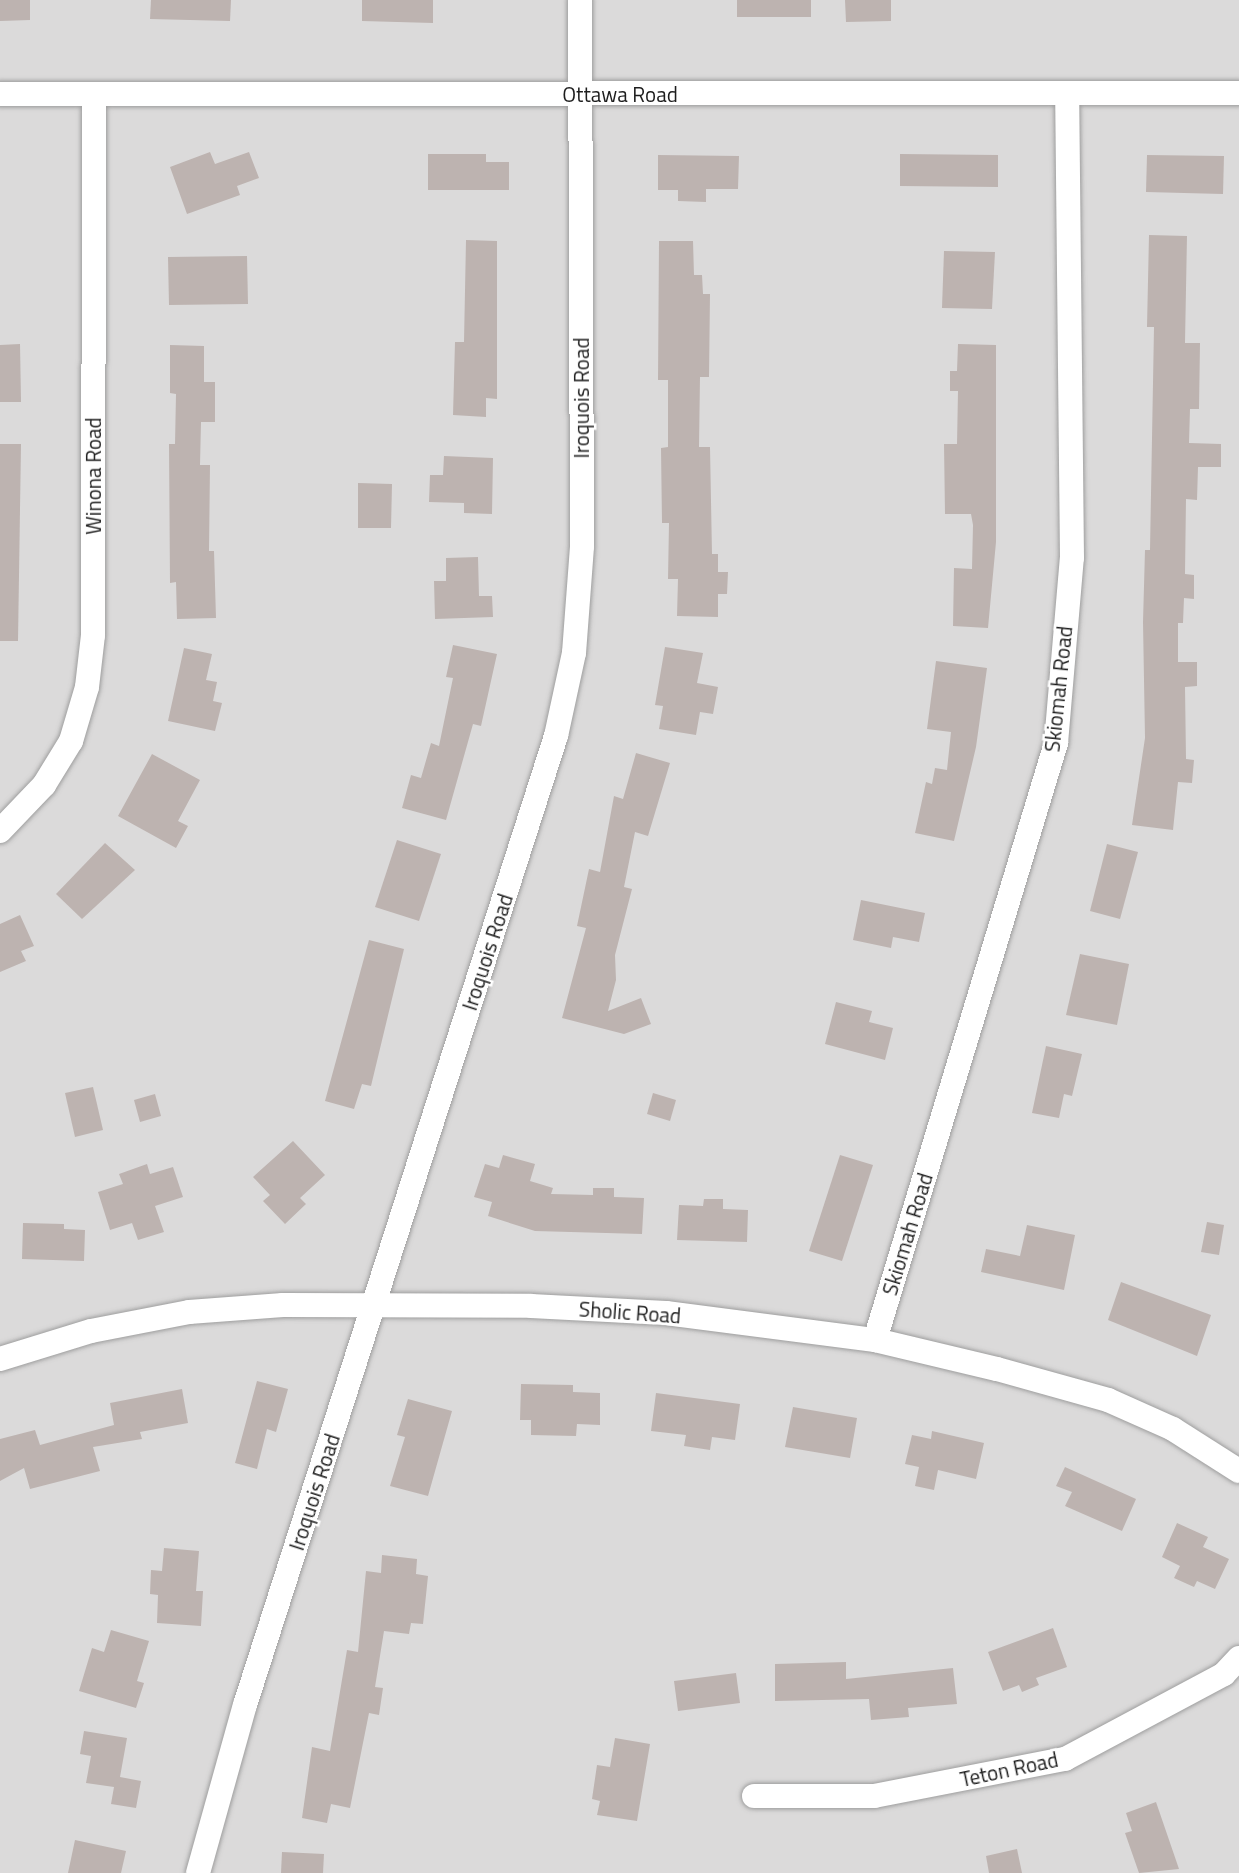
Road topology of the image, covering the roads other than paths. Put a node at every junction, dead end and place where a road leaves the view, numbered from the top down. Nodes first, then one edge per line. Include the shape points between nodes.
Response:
1 (580, 0) edge
2 (580, 93) junction
3 (1239, 93) edge
4 (0, 94) edge
5 (94, 94) junction
6 (1067, 96) junction
7 (0, 831) edge
8 (374, 1306) junction
9 (875, 1340) junction
10 (0, 1359) edge
11 (1239, 1471) edge
12 (1239, 1658) edge
13 (754, 1796) dead end
14 (198, 1873) edge

1 - 2 street, Iroquois Road
2 - 5 street, Ottawa Road
2 - 6 street, Ottawa Road
2 - 8 street, Iroquois Road via 582,546 574,653 556,736
3 - 6 street, Ottawa Road
4 - 5 street, Ottawa Road
5 - 7 street, Winona Road via 93,635 87,687 71,741 44,785
6 - 9 street, Skiomah Road via 1072,558 1056,743
8 - 9 street, Sholic Road via 666,1313
8 - 10 street, Sholic Road via 189,1312 91,1331
8 - 14 street, Iroquois Road via 245,1705
9 - 11 street, Sholic Road via 1108,1400 1173,1429
12 - 13 street, Teton Road via 1224,1674 1065,1759 874,1796

